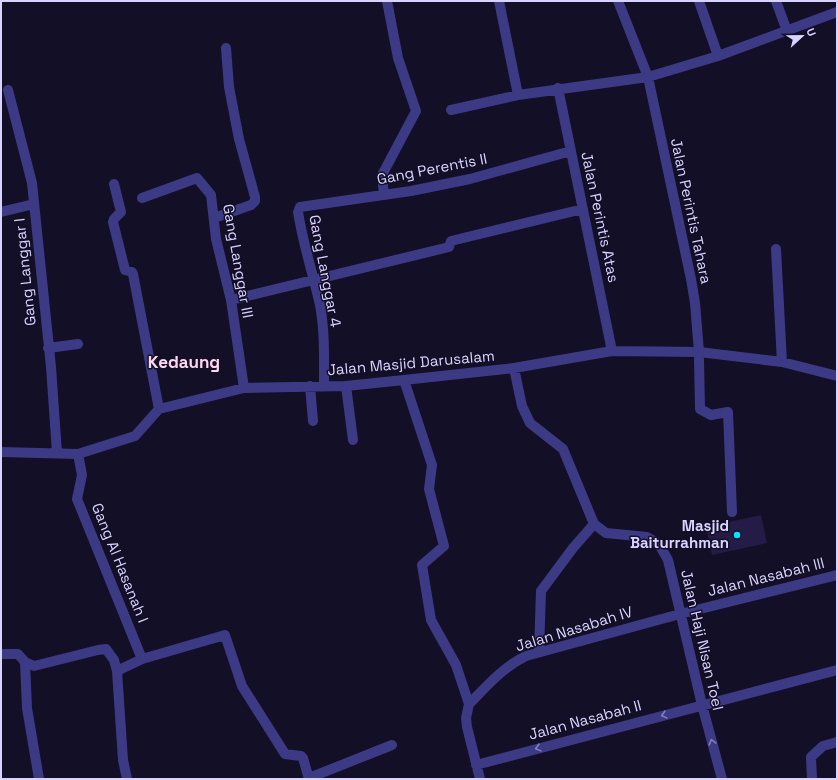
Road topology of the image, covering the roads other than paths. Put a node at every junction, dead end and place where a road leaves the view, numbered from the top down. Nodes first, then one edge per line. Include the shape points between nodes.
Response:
1 (387, 1) edge
2 (499, 1) edge
3 (618, 1) edge
4 (699, 1) edge
5 (776, 1) edge
6 (837, 12) edge
7 (787, 31) junction
8 (226, 48) dead end
9 (718, 56) junction
10 (648, 77) junction
11 (558, 88) junction
12 (8, 90) dead end
13 (518, 94) junction
14 (451, 110) dead end
15 (571, 151) junction
16 (114, 184) dead end
17 (384, 195) junction
18 (142, 198) dead end
19 (34, 204) junction
20 (298, 209) joint
21 (583, 209) junction
22 (1, 212) edge
23 (214, 218) junction
24 (776, 249) dead end
25 (313, 279) junction
26 (231, 300) junction
27 (78, 344) dead end
28 (48, 348) junction
29 (612, 352) junction
30 (699, 355) junction
31 (782, 362) junction
32 (514, 368) junction
33 (837, 376) edge
34 (404, 380) junction
35 (310, 386) junction
36 (324, 386) junction
37 (346, 386) junction
38 (244, 388) junction
39 (159, 409) junction
40 (313, 421) dead end
41 (353, 440) dead end
42 (1, 452) edge
43 (57, 453) junction
44 (78, 454) junction
45 (732, 512) dead end
46 (594, 524) junction
47 (837, 575) edge
48 (680, 614) junction
49 (539, 652) junction
50 (1, 654) edge
51 (142, 660) junction
52 (25, 662) junction
53 (837, 670) edge
54 (117, 671) junction
55 (469, 704) junction
56 (702, 705) junction
57 (837, 742) edge
58 (392, 745) dead end
59 (476, 765) junction
60 (39, 779) edge
61 (128, 779) edge
62 (309, 779) edge
63 (480, 779) edge
64 (722, 779) edge
65 (812, 779) edge

1 - 17 street via 398,58 416,111 382,176
2 - 13 street
3 - 10 street, Jalan Perintis Tahara
4 - 9 street
5 - 7 street
6 - 7 street
7 - 9 street
8 - 23 street via 231,102 255,201 251,205
9 - 10 street
10 - 11 street
10 - 30 street, Jalan Perintis Tahara via 691,279
11 - 13 street
11 - 15 street, Jalan Perintis Atas
12 - 19 street, Gang Langgar I via 32,183
13 - 14 street
15 - 17 street, Gang Perentis II via 470,178
15 - 21 street, Jalan Perintis Atas
16 - 39 street via 121,212 113,222 125,270 133,274
17 - 20 street, Gang Perentis II
18 - 23 street, Gang Langgar III via 197,178 211,195
19 - 22 street
19 - 28 street, Gang Langgar I
20 - 25 street, Gang Langgar 4
21 - 25 street via 451,241 449,247
21 - 29 street, Jalan Perintis Atas
23 - 26 street, Gang Langgar III via 216,239
24 - 31 street
25 - 26 street
25 - 36 street, Gang Langgar 4 via 323,329
26 - 38 street, Gang Langgar III
27 - 28 street
28 - 43 street, Gang Langgar I
29 - 30 street, Jalan Masjid Darusalam
29 - 32 street, Jalan Masjid Darusalam
30 - 31 street, Jalan Masjid Darusalam
30 - 45 street, Jalan Perintis Tahara via 700,409 711,415 728,412
31 - 33 street, Jalan Masjid Darusalam
32 - 34 street, Jalan Masjid Darusalam
32 - 46 street via 522,406 530,424 563,449
34 - 37 street, Jalan Masjid Darusalam
34 - 55 street via 432,465 429,489 444,546 422,565 431,620 456,665
35 - 36 street, Jalan Masjid Darusalam
35 - 38 street, Jalan Masjid Darusalam
35 - 40 street
36 - 37 street, Jalan Masjid Darusalam
37 - 41 street
38 - 39 street, Jalan Masjid Darusalam
39 - 44 street via 135,436
42 - 43 street
43 - 44 street
44 - 51 street, Gang Al Hasanah I via 82,474 77,499
46 - 48 street, Jalan Haji Nisan Toel via 606,533 647,537 659,544 668,560
46 - 49 street via 542,591
47 - 48 street, Jalan Nasabah III
48 - 49 street, Jalan Nasabah IV
48 - 56 street, Jalan Haji Nisan Toel
49 - 55 street, Jalan Nasabah IV via 514,662
50 - 52 street via 18,654
51 - 54 street
51 - 62 street via 225,635 242,686 284,754 303,758
52 - 54 street via 34,666 106,649 114,660
52 - 60 street via 27,708
53 - 56 street, Jalan Nasabah II
54 - 61 street via 123,760
55 - 59 street via 466,718
56 -> 59 street, Jalan Nasabah II
64 -> 56 street, Jalan Haji Nisan Toel
57 - 65 street via 823,746 811,757
58 - 62 street
59 - 63 street

